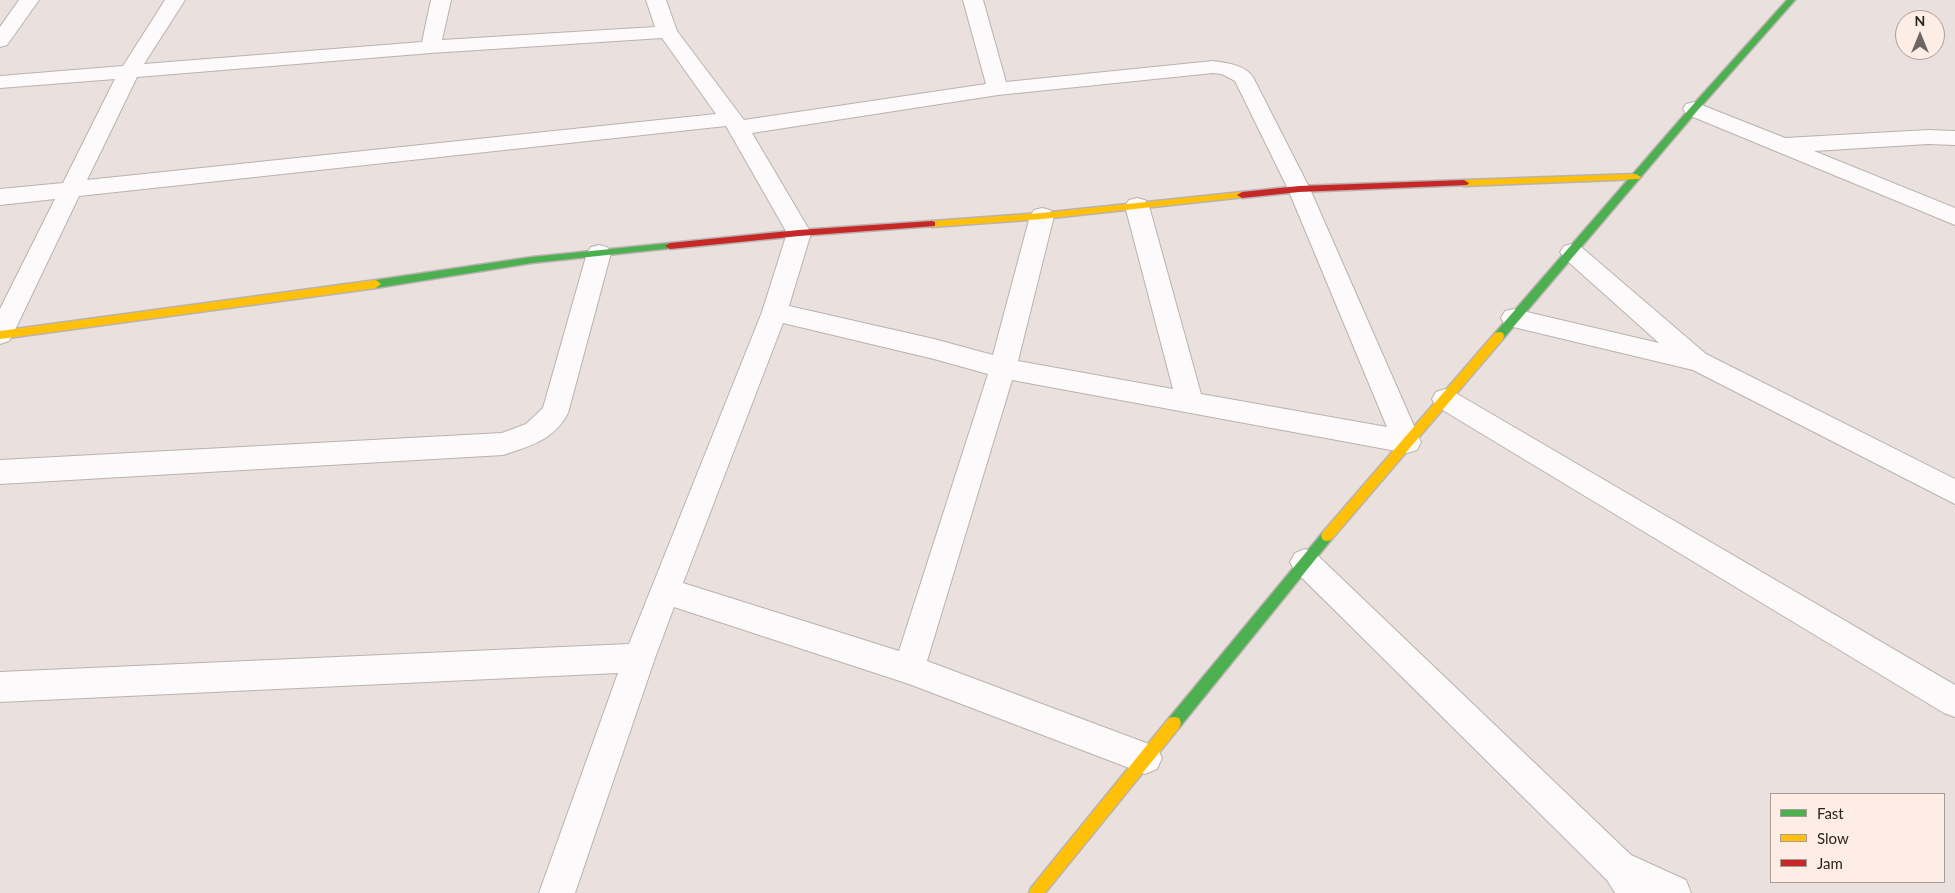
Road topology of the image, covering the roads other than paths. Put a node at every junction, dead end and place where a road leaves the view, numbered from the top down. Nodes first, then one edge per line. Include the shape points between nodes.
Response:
1 (29, 0) edge
2 (175, 0) edge
3 (441, 0) edge
4 (656, 0) edge
5 (973, 0) edge
6 (1791, 0) edge
7 (667, 32) junction
8 (0, 41) edge
9 (431, 47) junction
10 (129, 72) junction
11 (0, 82) edge
12 (998, 89) junction
13 (1694, 109) junction
14 (734, 124) junction
15 (1955, 138) edge
16 (1780, 145) junction
17 (1636, 177) junction
18 (1299, 189) junction
19 (70, 191) junction
20 (0, 198) edge
21 (1137, 206) junction
22 (1042, 216) junction
23 (1955, 217) edge
24 (799, 232) junction
25 (1572, 252) junction
26 (599, 253) junction
27 (774, 312) junction
28 (1514, 318) junction
29 (0, 335) edge
30 (1700, 362) junction
31 (1003, 368) junction
32 (1445, 399) junction
33 (1190, 402) junction
34 (1407, 442) junction
35 (0, 472) edge
36 (1955, 492) edge
37 (1305, 562) junction
38 (665, 591) junction
39 (639, 658) junction
40 (909, 669) junction
41 (0, 687) edge
42 (1955, 702) edge
43 (1145, 758) junction
44 (1628, 880) edge
45 (557, 893) edge
46 (1036, 893) edge
47 (1673, 893) edge

1 - 8 street
2 - 10 street
3 - 9 street
4 - 7 street
5 - 12 street
6 - 13 street
7 - 9 street
7 - 14 street
9 - 10 street
10 - 11 street
10 - 19 street
12 - 14 street
12 - 18 street via 1213,67 1228,69 1243,77
13 - 16 street
13 - 17 street
14 - 19 street
14 - 24 street
15 - 16 street
16 - 23 street
17 - 18 street
17 - 25 street
18 - 21 street
18 - 34 street
19 - 20 street
19 - 29 street
21 - 22 street
21 - 33 street
22 - 24 street
22 - 31 street
24 - 26 street
24 - 27 street
25 - 28 street
25 - 30 street
26 - 29 street
26 - 35 street via 555,413 536,432 503,444
27 - 31 street
27 - 38 street
28 - 30 street
28 - 32 street
30 - 36 street
31 - 33 street
31 - 40 street
32 - 34 street
32 - 42 street
33 - 34 street
34 - 37 street
37 - 43 street
37 - 44 street
38 - 39 street
38 - 40 street
39 - 41 street
39 - 45 street
40 - 43 street
43 - 46 street
44 - 47 street

